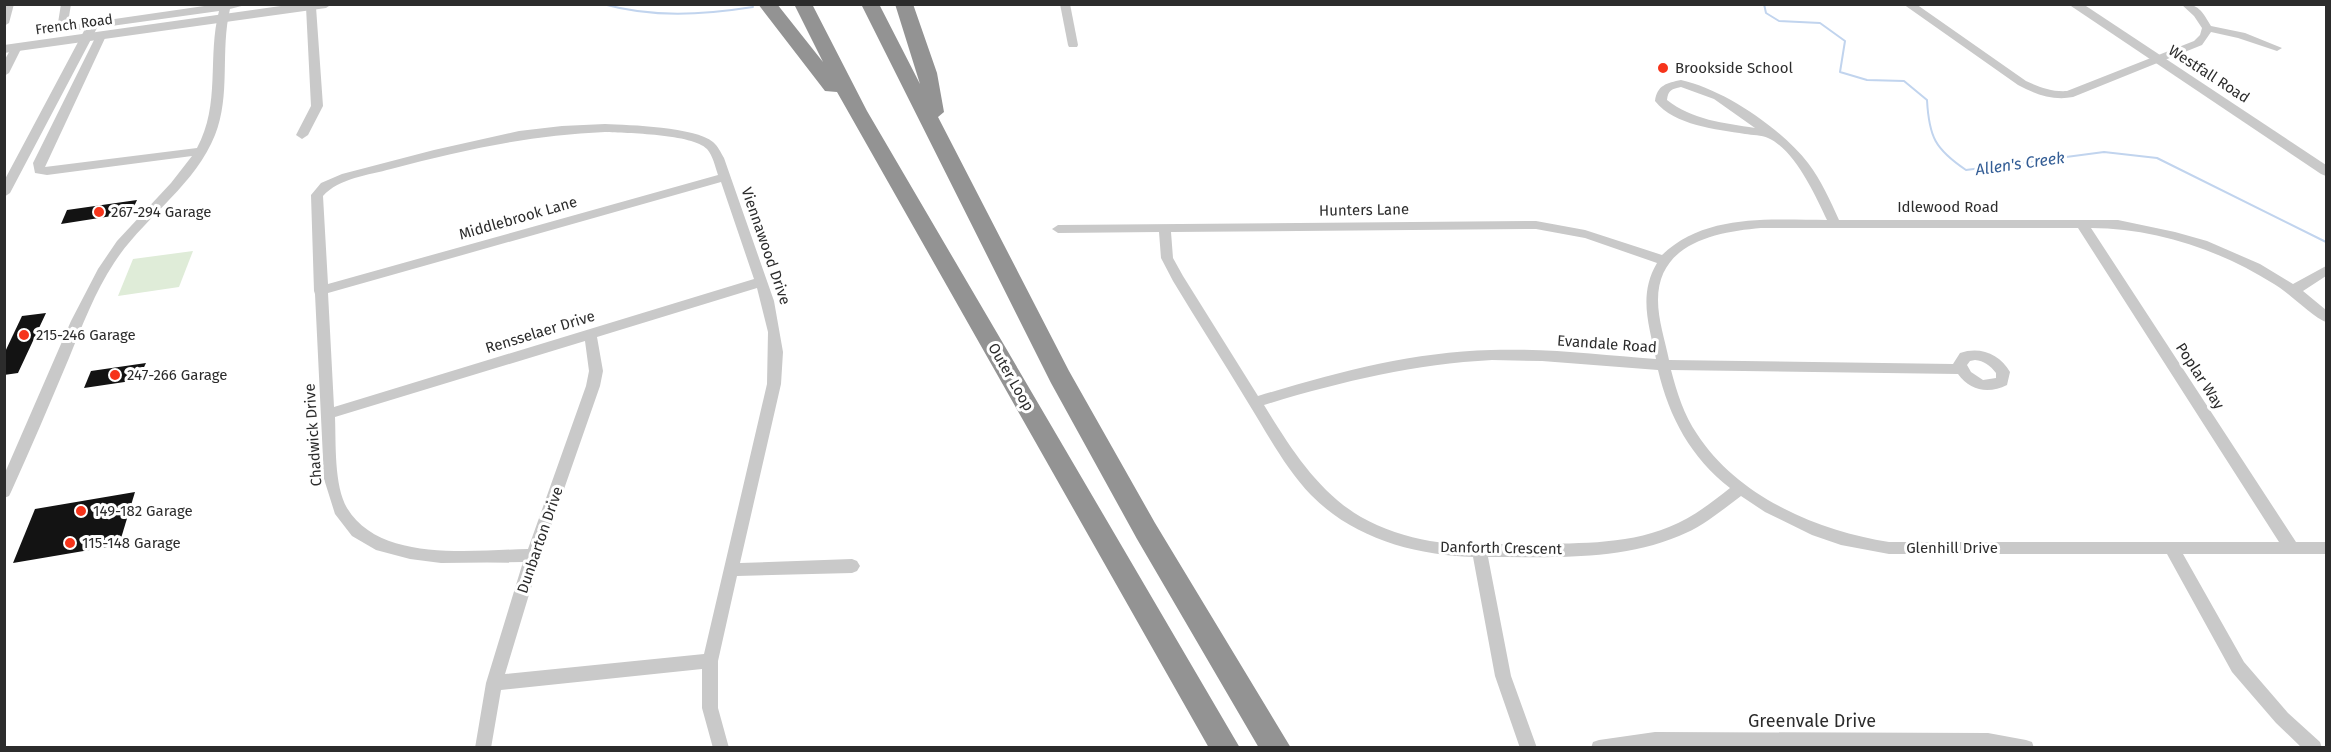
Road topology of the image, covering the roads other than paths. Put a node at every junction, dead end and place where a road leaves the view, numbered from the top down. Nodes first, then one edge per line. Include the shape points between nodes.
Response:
1 (9, 4) edge
2 (66, 4) edge
3 (244, 4) edge
4 (326, 4) edge
5 (767, 4) edge
6 (803, 4) edge
7 (870, 4) edge
8 (904, 4) edge
9 (1065, 4) edge
10 (1908, 4) edge
11 (2074, 4) edge
12 (2186, 4) edge
13 (311, 7) junction
14 (223, 13) junction
15 (4, 23) edge
16 (2207, 28) junction
17 (97, 30) junction
18 (87, 38) junction
19 (1073, 45) dead end
20 (10, 48) edge
21 (2277, 48) dead end
22 (2158, 60) junction
23 (4, 73) edge
24 (858, 111) junction
25 (935, 130) junction
26 (302, 135) dead end
27 (1773, 135) junction
28 (202, 151) junction
29 (2326, 171) edge
30 (725, 177) junction
31 (326, 186) joint
32 (4, 193) edge
33 (1835, 224) junction
34 (2082, 224) junction
35 (1165, 228) junction
36 (1058, 229) dead end
37 (1664, 261) junction
38 (2326, 270) edge
39 (761, 282) junction
40 (2294, 290) junction
41 (320, 291) junction
42 (2326, 317) edge
43 (590, 334) junction
44 (1663, 364) junction
45 (1961, 369) dead end
46 (1255, 402) junction
47 (328, 414) junction
48 (1741, 488) junction
49 (4, 492) edge
50 (2291, 547) junction
51 (2326, 548) edge
52 (2172, 549) junction
53 (1479, 550) junction
54 (533, 555) junction
55 (852, 566) dead end
56 (730, 570) junction
57 (710, 661) junction
58 (494, 682) junction
59 (1833, 744) edge
60 (483, 747) edge
61 (721, 747) edge
62 (1225, 747) edge
63 (1276, 747) edge
64 (1529, 747) edge
65 (1599, 747) edge
66 (2026, 747) edge
67 (2314, 747) edge

1 - 15 street
2 - 17 street via 65,27
3 - 14 street
4 - 13 street, French Road
5 - 24 highway via 838,95
6 - 24 highway, Outer Loop
7 - 25 highway
8 - 25 highway via 934,103
9 - 19 street
10 - 22 street via 2022,83 2051,94 2069,94
11 - 22 street, Westfall Road
12 - 16 street
13 - 14 street, French Road
13 - 26 street via 317,106
14 - 17 street, French Road
14 - 28 street via 217,115
16 - 21 street
16 - 22 street via 2198,43
17 - 18 street, French Road
17 - 28 street via 39,170
18 - 20 street, French Road
18 - 32 street
20 - 23 street
22 - 29 street, Westfall Road
24 - 62 highway, Outer Loop
25 - 63 highway via 1071,397 1146,531
27 - 27 street via 1696,85 1681,83 1662,92 1661,100 1670,110 1687,118
27 - 33 street via 1808,168
28 - 49 street via 170,193 130,232 98,279
30 - 31 street, Viennawood Drive via 713,148 696,138 587,127 480,142 346,177
30 - 39 street, Viennawood Drive
30 - 41 street, Middlebrook Lane
31 - 41 street, Chadwick Drive via 319,191 317,200
33 - 34 street, Idlewood Road
33 - 37 street, Idlewood Road via 1761,224 1719,229 1687,241
34 - 40 street, Idlewood Road via 2118,224 2191,239 2256,267
34 - 50 street, Poplar Way
35 - 36 street, Hunters Lane
35 - 37 street, Hunters Lane via 1536,225 1600,238
35 - 46 street, Danforth Crescent via 1171,266
37 - 44 street, Idlewood Road via 1652,299
38 - 40 street
39 - 43 street, Rensselaer Drive
39 - 56 street, Viennawood Drive via 773,318 775,374
40 - 42 street, Idlewood Road
41 - 47 street, Chadwick Drive
43 - 47 street, Rensselaer Drive
43 - 54 street, Dunbarton Drive via 596,371 593,386
44 - 45 street, Evandale Road via 1768,369
44 - 46 street, Evandale Road via 1546,356 1456,357 1348,374
44 - 48 street, Glenhill Drive via 1688,434 1710,462
46 - 53 street, Danforth Crescent via 1299,472 1313,489 1349,517 1386,536 1417,545
47 - 54 street, Chadwick Drive via 332,491 341,514 363,538 412,554
48 - 52 street, Glenhill Drive via 1817,530 1878,547
48 - 53 street, Danforth Crescent via 1692,523 1644,540 1585,549
50 - 51 street, Glenhill Drive
50 - 52 street, Glenhill Drive
52 - 67 street via 2238,667 2282,718
53 - 64 street via 1501,670 1517,723
54 - 58 street, Dunbarton Drive
55 - 56 street
56 - 57 street, Viennawood Drive
57 - 58 street
57 - 61 street, Viennawood Drive via 710,708
58 - 60 street, Dunbarton Drive
59 - 65 street, Greenvale Drive via 1655,740
59 - 66 street, Greenvale Drive via 1988,741

